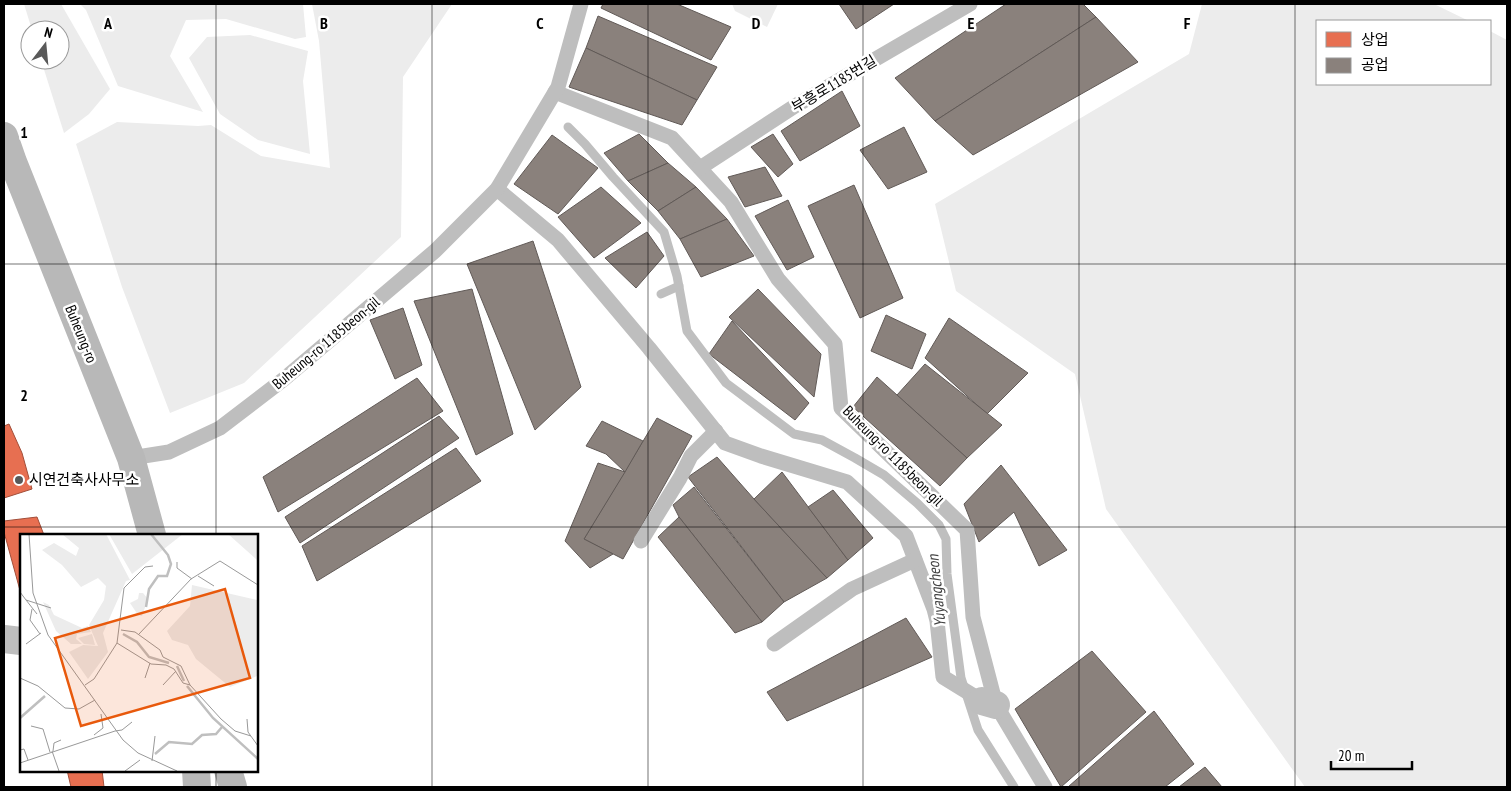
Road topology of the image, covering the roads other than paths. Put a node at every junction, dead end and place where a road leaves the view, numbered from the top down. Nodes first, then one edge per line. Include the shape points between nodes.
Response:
1 (581, 4) edge
2 (970, 4) edge
3 (555, 92) junction
4 (4, 136) edge
5 (700, 168) junction
6 (497, 189) junction
7 (716, 431) junction
8 (131, 458) junction
9 (152, 534) edge
10 (641, 541) dead end
11 (915, 560) junction
12 (4, 639) edge
13 (20, 641) edge
14 (774, 644) dead end
15 (989, 703) junction
16 (196, 771) edge
17 (228, 771) edge
18 (197, 787) edge
19 (233, 787) edge
20 (1045, 787) edge

1 - 3 lane, Buheung-ro 1185beon-gil
2 - 5 lane, 부흥로1185번길 via 795,106
3 - 5 lane, Buheung-ro 1185beon-gil via 672,138
3 - 6 lane, Buheung-ro 1185beon-gil
4 - 8 main road, Buheung-ro
5 - 15 lane, Buheung-ro 1185beon-gil via 732,202 778,279 835,344 841,408 967,530 973,617
6 - 7 lane, Buheung-ro 1185beon-gil via 558,240
6 - 8 lane, Buheung-ro 1185beon-gil via 435,251 284,379 220,428 169,452
7 - 10 lane via 691,456
7 - 11 lane, Buheung-ro 1185beon-gil via 725,443 847,482 906,536
8 - 9 main road, Buheung-ro
11 - 14 lane via 852,589
11 - 15 lane, Buheung-ro 1185beon-gil via 937,621 943,677
12 - 13 street
15 - 20 lane, Buheung-ro 1185beon-gil
16 - 18 main road
17 - 19 main road

